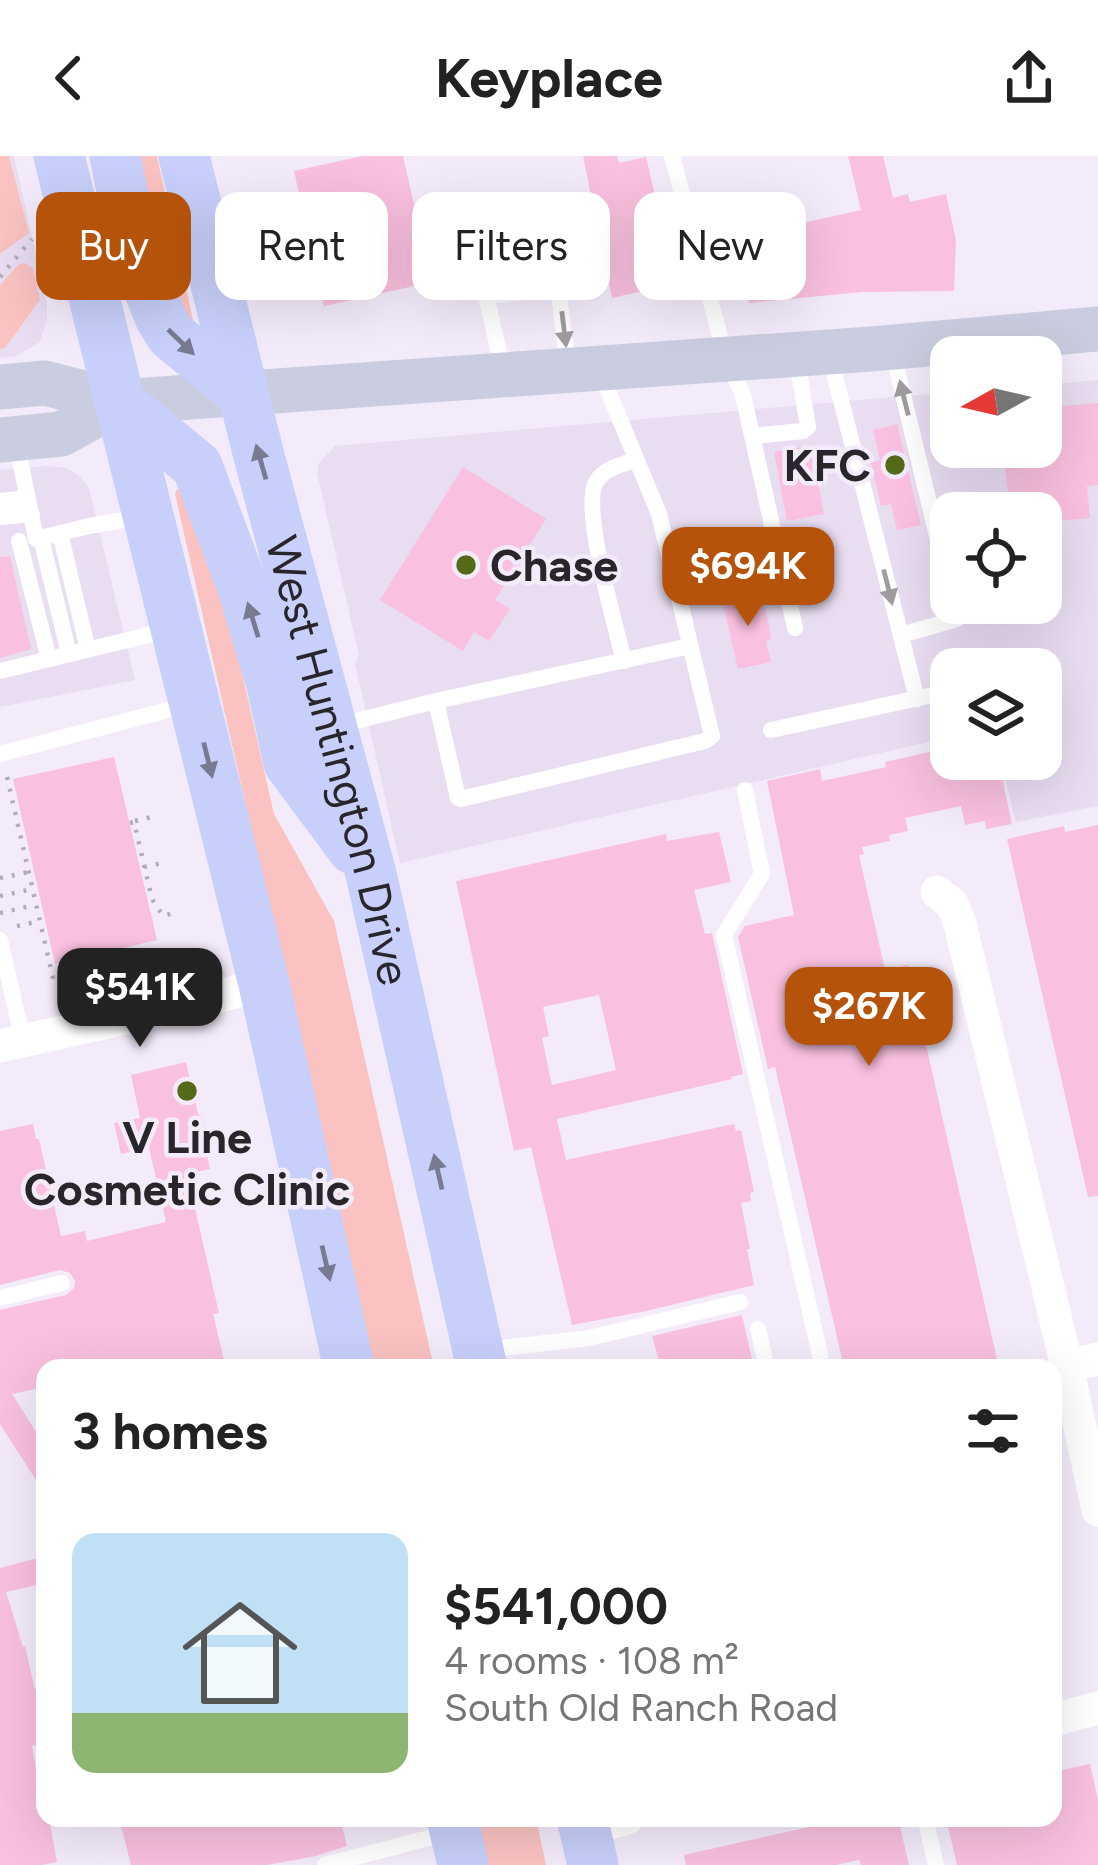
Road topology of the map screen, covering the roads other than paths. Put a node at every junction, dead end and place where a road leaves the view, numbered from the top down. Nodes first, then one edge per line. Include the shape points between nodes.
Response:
1 (59, 156) edge
2 (115, 156) edge
3 (672, 156) edge
4 (191, 157) edge
5 (1098, 329) edge
6 (891, 346) junction
7 (813, 353) junction
8 (726, 359) junction
9 (584, 369) junction
10 (506, 375) junction
11 (0, 387) edge
12 (243, 394) junction
13 (119, 402) junction
14 (752, 436) junction
15 (8, 439) edge
16 (637, 460) junction
17 (0, 501) edge
18 (30, 506) junction
19 (930, 507) edge
20 (148, 516) junction
21 (0, 517) edge
22 (60, 533) junction
23 (24, 540) edge
24 (942, 624) edge
25 (176, 628) junction
26 (795, 628) dead end
27 (901, 635) junction
28 (690, 646) junction
29 (78, 652) junction
30 (49, 659) junction
31 (624, 661) junction
32 (0, 671) edge
33 (930, 696) edge
34 (917, 699) junction
35 (436, 701) junction
36 (194, 703) junction
37 (332, 728) junction
38 (771, 730) dead end
39 (0, 754) edge
40 (745, 790) dead end
41 (371, 874) junction
42 (937, 892) dead end
43 (0, 940) edge
44 (264, 984) junction
45 (11, 1044) edge
46 (62, 1283) dead end
47 (0, 1298) edge
48 (740, 1302) dead end
49 (758, 1329) dead end
50 (347, 1359) edge
51 (480, 1359) edge
52 (485, 1359) edge
53 (764, 1359) edge
54 (821, 1359) edge
55 (1083, 1362) edge
56 (1098, 1510) edge
57 (1098, 1708) edge
58 (1062, 1718) edge
59 (927, 1827) edge
60 (456, 1838) edge
61 (325, 1865) edge
62 (936, 1865) edge

1 - 13 main road
2 -> 12 main road via 134,250 160,317
3 - 8 lane
4 - 12 main road, West Huntington Drive
5 - 6 main road
6 - 7 main road
19 -> 6 lane
7 - 8 main road
7 - 14 lane via 808,427
7 -> 27 lane
8 - 9 main road
8 - 14 lane
9 - 10 main road
10 -> 9 lane via 486,296 558,288
9 - 16 lane
10 - 12 main road
11 - 13 main road via 45,383
12 - 13 main road
37 -> 12 main road, West Huntington Drive
13 - 15 main road via 61,434
13 - 20 main road
41 -> 13 main road via 289,763 243,589 196,466
14 - 26 lane
15 - 18 lane
16 - 28 lane via 659,514
16 - 31 lane via 596,479 591,508
17 - 18 lane
18 - 21 lane
18 - 23 lane
20 - 22 lane
20 - 25 main road
22 - 23 lane
22 - 29 lane
23 - 29 lane
23 - 30 lane
24 - 27 lane
25 - 29 lane
25 - 36 main road
27 - 34 lane
28 - 31 lane
28 - 35 lane via 709,739 464,799
29 - 30 lane
30 - 32 lane
31 - 35 lane
33 - 34 lane
34 - 38 lane
35 - 37 lane
36 - 39 lane
36 -> 44 main road
37 - 41 main road, West Huntington Drive
40 - 54 lane via 762,874 724,935
51 -> 41 main road, West Huntington Drive
42 - 55 street via 960,924
43 - 45 lane
44 - 45 street
44 -> 50 main road
46 - 47 lane
48 - 52 lane
49 - 53 lane
55 - 56 street
57 - 58 street
59 - 62 lane
60 - 61 lane

